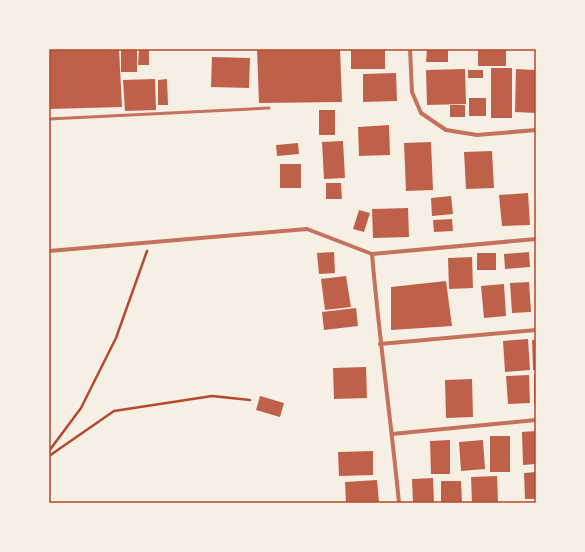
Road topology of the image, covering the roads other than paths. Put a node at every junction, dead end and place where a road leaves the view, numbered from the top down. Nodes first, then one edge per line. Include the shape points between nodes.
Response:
1 (410, 49) edge
2 (269, 108) dead end
3 (49, 120) edge
4 (536, 130) edge
5 (536, 239) edge
6 (49, 251) edge
7 (372, 254) junction
8 (536, 330) edge
9 (380, 344) junction
10 (536, 420) edge
11 (392, 434) junction
12 (399, 503) edge

1 - 4 street via 412,92 421,114 446,130 477,135
2 - 3 lane
5 - 7 street
6 - 7 street via 307,229
7 - 9 street
8 - 9 street
9 - 11 street
10 - 11 street
11 - 12 street

